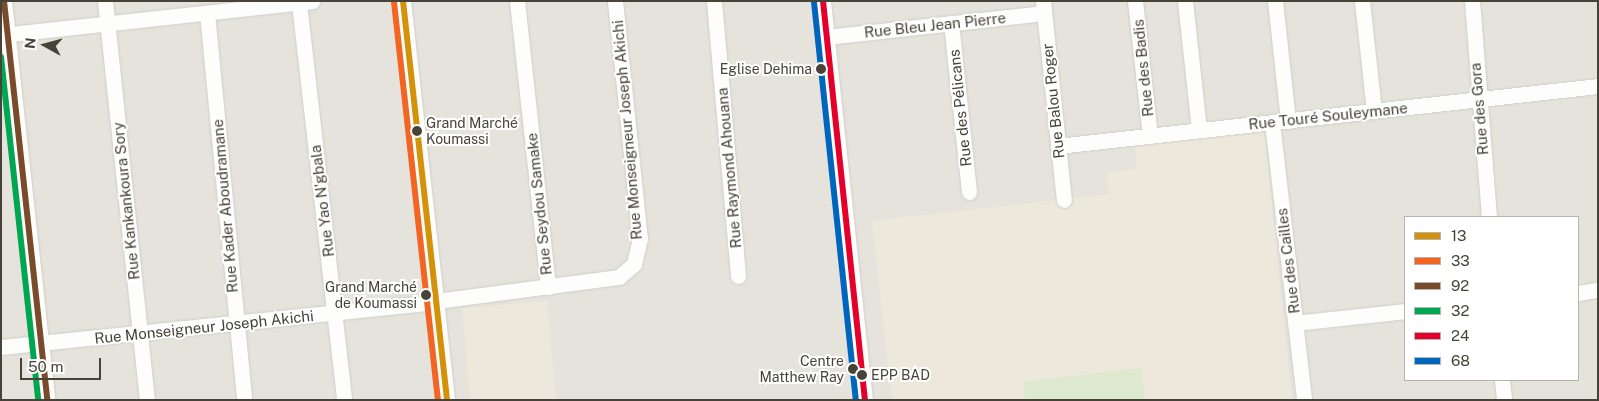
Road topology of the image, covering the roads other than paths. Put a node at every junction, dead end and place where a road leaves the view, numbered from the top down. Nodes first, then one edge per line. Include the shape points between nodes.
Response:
1 (4, 1) edge
2 (105, 1) edge
3 (403, 1) edge
4 (517, 1) edge
5 (615, 1) edge
6 (714, 1) edge
7 (823, 1) edge
8 (1135, 1) edge
9 (1185, 1) edge
10 (1275, 1) edge
11 (1362, 1) edge
12 (1472, 1) edge
13 (306, 2) edge
14 (1043, 7) edge
15 (208, 13) junction
16 (107, 23) junction
17 (951, 23) junction
18 (4, 34) edge
19 (827, 37) junction
20 (1598, 86) edge
21 (1478, 100) junction
22 (1374, 111) junction
23 (1288, 120) junction
24 (1272, 122) junction
25 (1199, 130) junction
26 (1150, 136) junction
27 (1058, 146) junction
28 (969, 192) dead end
29 (1064, 200) dead end
30 (1489, 216) edge
31 (738, 276) dead end
32 (548, 287) junction
33 (1598, 290) edge
34 (1579, 293) edge
35 (436, 302) junction
36 (1404, 311) edge
37 (335, 313) junction
38 (1295, 323) junction
39 (236, 325) junction
40 (140, 333) junction
41 (41, 342) junction
42 (1, 347) edge
43 (1502, 381) edge
44 (47, 400) edge
45 (147, 400) edge
46 (244, 400) edge
47 (344, 400) edge
48 (447, 400) edge
49 (865, 400) edge
50 (1304, 400) edge
51 (1504, 400) edge

1 - 18 street
2 - 16 street, Rue Kankankoura Sory
3 - 35 street
4 - 32 street, Rue Seydou Samake
5 - 32 street, Rue Monseigneur Joseph Akichi via 640,239 634,264 619,277
6 - 31 street, Rue Raymond Ahouana
7 - 19 street
8 - 26 street, Rue des Badis
9 - 25 street
10 - 23 street
11 - 22 street
12 - 21 street, Rue des Gora
13 - 15 street
13 - 37 street, Rue Yao N'gbala
14 - 17 street, Rue Bleu Jean Pierre
14 - 27 street, Rue Balou Roger
15 - 16 street
15 - 39 street, Rue Kader Aboudramane
16 - 18 street
16 - 40 street, Rue Kankankoura Sory
17 - 19 street, Rue Bleu Jean Pierre
17 - 28 street, Rue des Pélicans
18 - 41 street
19 - 49 street
20 - 21 street, Rue Touré Souleymane
21 - 22 street, Rue Touré Souleymane
21 - 30 street, Rue des Gora
22 - 23 street, Rue Touré Souleymane
23 - 24 street, Rue Touré Souleymane
24 - 25 street, Rue Touré Souleymane
24 - 38 street, Rue des Cailles
25 - 26 street, Rue Touré Souleymane
26 - 27 street, Rue Touré Souleymane
27 - 29 street, Rue Balou Roger
32 - 35 street, Rue Monseigneur Joseph Akichi
33 - 34 street
35 - 37 street, Rue Monseigneur Joseph Akichi
35 - 48 street
36 - 38 street
37 - 39 street, Rue Monseigneur Joseph Akichi
37 - 47 street, Rue Yao N'gbala
38 - 50 street, Rue des Cailles
39 - 40 street, Rue Monseigneur Joseph Akichi
39 - 46 street, Rue Kader Aboudramane
40 - 41 street, Rue Monseigneur Joseph Akichi
40 - 45 street, Rue Kankankoura Sory
41 - 42 street, Rue Monseigneur Joseph Akichi
41 - 44 street
43 - 51 street

